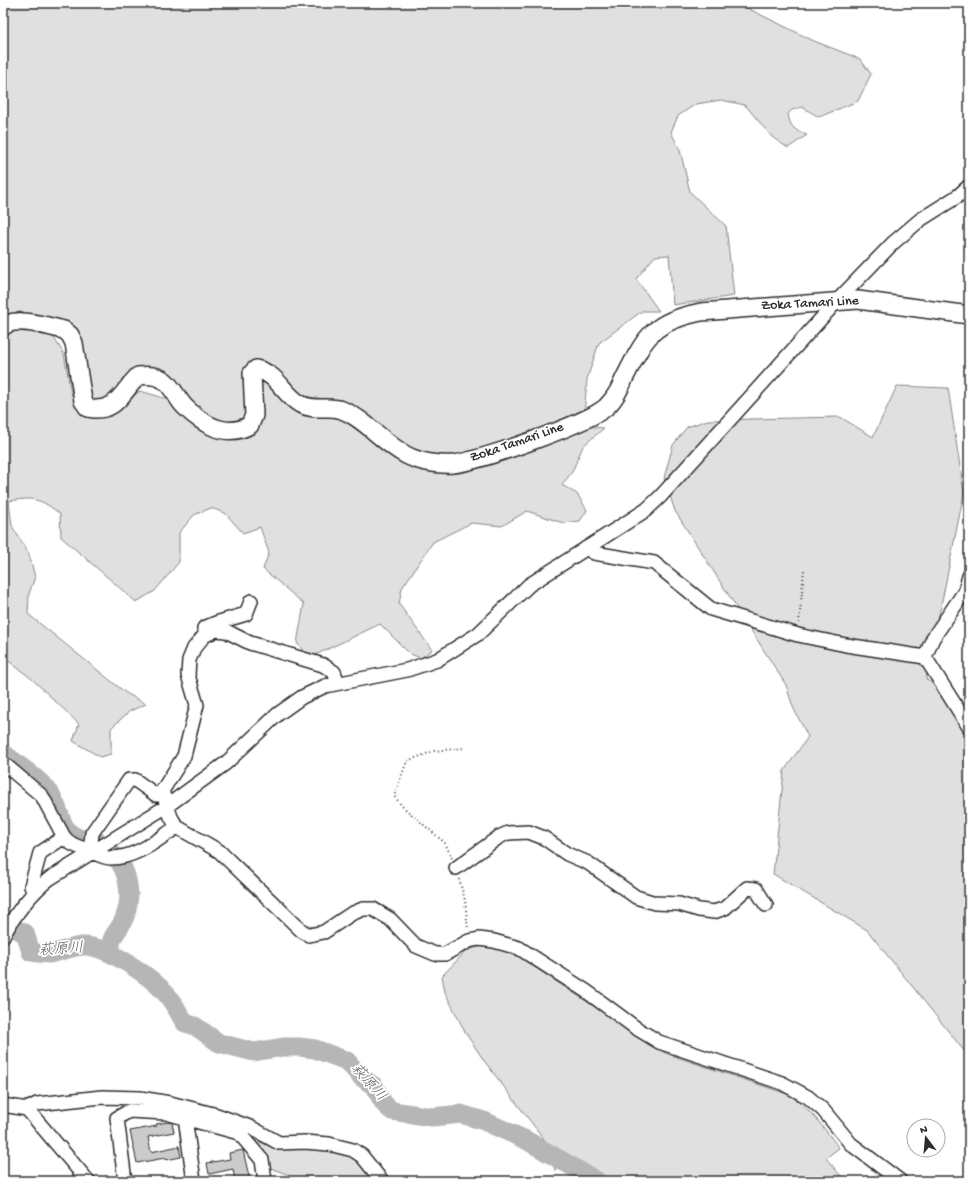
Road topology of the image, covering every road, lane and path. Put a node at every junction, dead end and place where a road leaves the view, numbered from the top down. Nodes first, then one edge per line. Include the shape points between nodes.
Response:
1 (969, 186) edge
2 (838, 300) junction
3 (969, 315) edge
4 (3, 326) edge
5 (586, 548) junction
6 (804, 570) dead end
7 (969, 576) edge
8 (251, 601) dead end
9 (798, 635) junction
10 (194, 648) junction
11 (925, 657) junction
12 (338, 683) junction
13 (969, 727) edge
14 (466, 748) dead end
15 (3, 763) edge
16 (162, 794) junction
17 (167, 806) junction
18 (177, 827) junction
19 (64, 838) junction
20 (93, 844) junction
21 (456, 868) junction
22 (33, 892) junction
23 (766, 905) dead end
24 (3, 936) edge
25 (469, 941) junction
26 (3, 1105) edge
27 (27, 1109) junction
28 (185, 1118) junction
29 (88, 1181) edge
30 (125, 1181) edge
31 (194, 1181) edge
32 (265, 1181) edge
33 (382, 1181) edge
34 (900, 1181) edge

1 - 2 street via 909,229
2 - 3 main road, Zoka Tamari Line via 865,301
2 - 4 main road, Zoka Tamari Line via 680,316 664,323 649,335 615,397 597,415 511,448 454,464 424,461 407,455 341,409 316,409 300,404 267,372 256,369 252,373 254,415 250,425 230,432 211,426 185,406 166,382 150,375 138,376 116,403 104,410 88,408 83,401 74,343 70,335 64,330 19,321
2 - 5 street via 660,497 646,510
5 - 9 street via 594,553 654,563 711,609
5 - 12 street via 529,585 478,634 437,660 407,670
6 - 9 path
7 - 11 street via 965,591 933,638
8 - 10 street via 246,614 216,622 202,629 191,646
9 - 11 street
10 - 12 street via 204,636 216,630 226,631 250,643 323,665 334,672
10 - 16 street via 189,660 188,675 197,706 184,756 165,784
11 - 13 street
12 - 17 street via 302,696 278,714 226,763
14 - 21 path via 434,751 407,762 394,796 445,844
15 - 19 street via 42,796
16 - 17 street
16 - 20 street via 156,795 135,780 129,780
17 - 18 street
17 - 20 street via 118,836
18 - 20 street via 129,855 111,858
18 - 25 street via 219,851 309,935 324,932 363,909 373,909 390,919 416,946 435,954 445,954
19 - 20 street via 68,843
19 - 22 street via 40,853 31,886
20 - 22 street
21 - 23 street via 498,836 530,832 588,863 636,897 655,903 679,904 714,912 725,908 747,888 756,889
21 - 25 path via 465,900
22 - 24 street via 10,922
25 - 34 street via 494,941 519,948 660,1042 796,1090 822,1110 851,1144
26 - 27 street
27 - 29 street
27 - 33 street via 37,1104 102,1096 170,1103 217,1115 250,1127 279,1143 329,1144 353,1150 362,1156
28 - 30 street via 166,1112 129,1111 117,1118
28 - 31 street
28 - 32 street via 239,1133 262,1160

